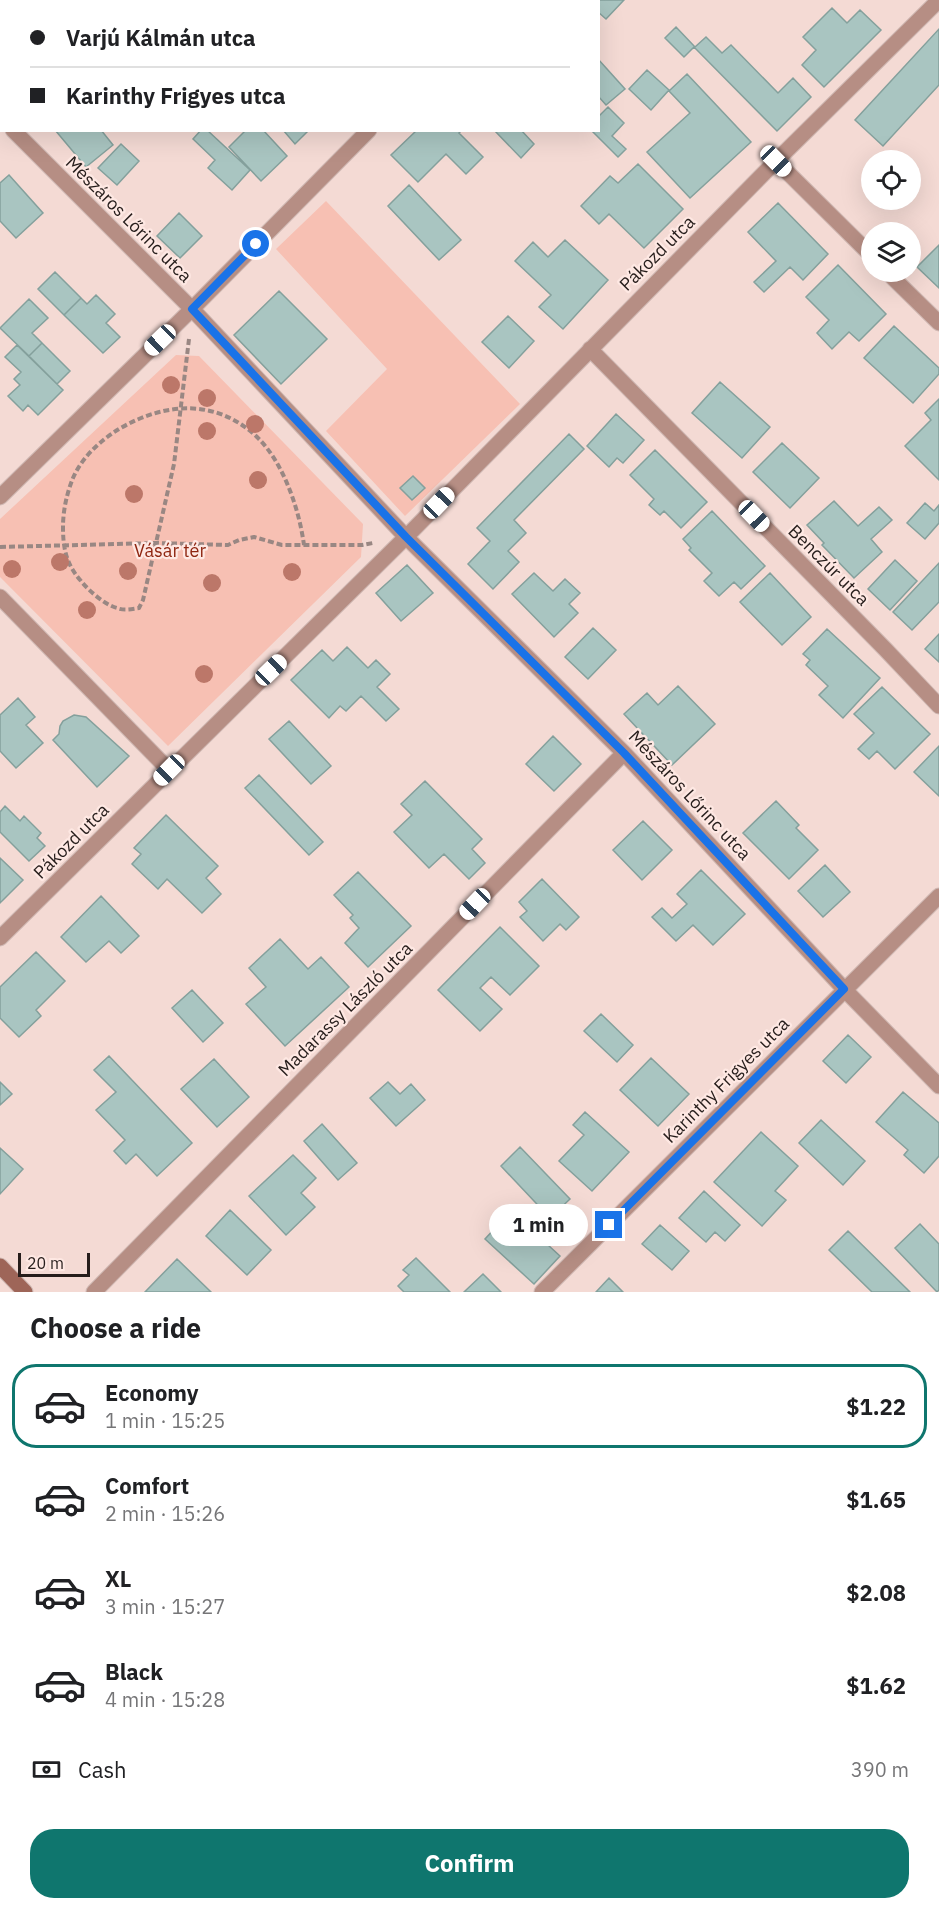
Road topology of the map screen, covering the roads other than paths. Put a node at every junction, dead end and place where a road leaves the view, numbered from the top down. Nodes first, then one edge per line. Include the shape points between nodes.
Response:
1 (939, 0) edge
2 (15, 132) edge
3 (367, 132) edge
4 (776, 161) junction
5 (861, 245) edge
6 (897, 282) edge
7 (192, 309) junction
8 (939, 323) edge
9 (590, 349) junction
10 (0, 497) edge
11 (406, 537) junction
12 (0, 597) edge
13 (939, 706) edge
14 (624, 753) junction
15 (169, 770) junction
16 (939, 896) edge
17 (0, 938) edge
18 (844, 989) junction
19 (939, 1086) edge
20 (0, 1266) edge
21 (25, 1292) edge
22 (94, 1292) edge
23 (542, 1292) edge

1 - 4 street, Pákozd utca
2 - 7 street, Mészáros Lőrinc utca
3 - 7 street
4 - 5 street
4 - 9 street, Pákozd utca
6 - 8 street
7 - 10 street
7 - 11 street
9 - 11 street, Pákozd utca
9 - 13 street, Benczúr utca
11 - 14 street, Mészáros Lőrinc utca
11 - 15 street
12 - 15 street
14 - 18 street, Mészáros Lőrinc utca
14 - 22 street, Madarassy László utca
15 - 17 street, Pákozd utca
16 - 18 street, Karinthy Frigyes utca
18 - 19 street, Mészáros Lőrinc utca
18 - 23 street, Karinthy Frigyes utca
20 - 21 street

